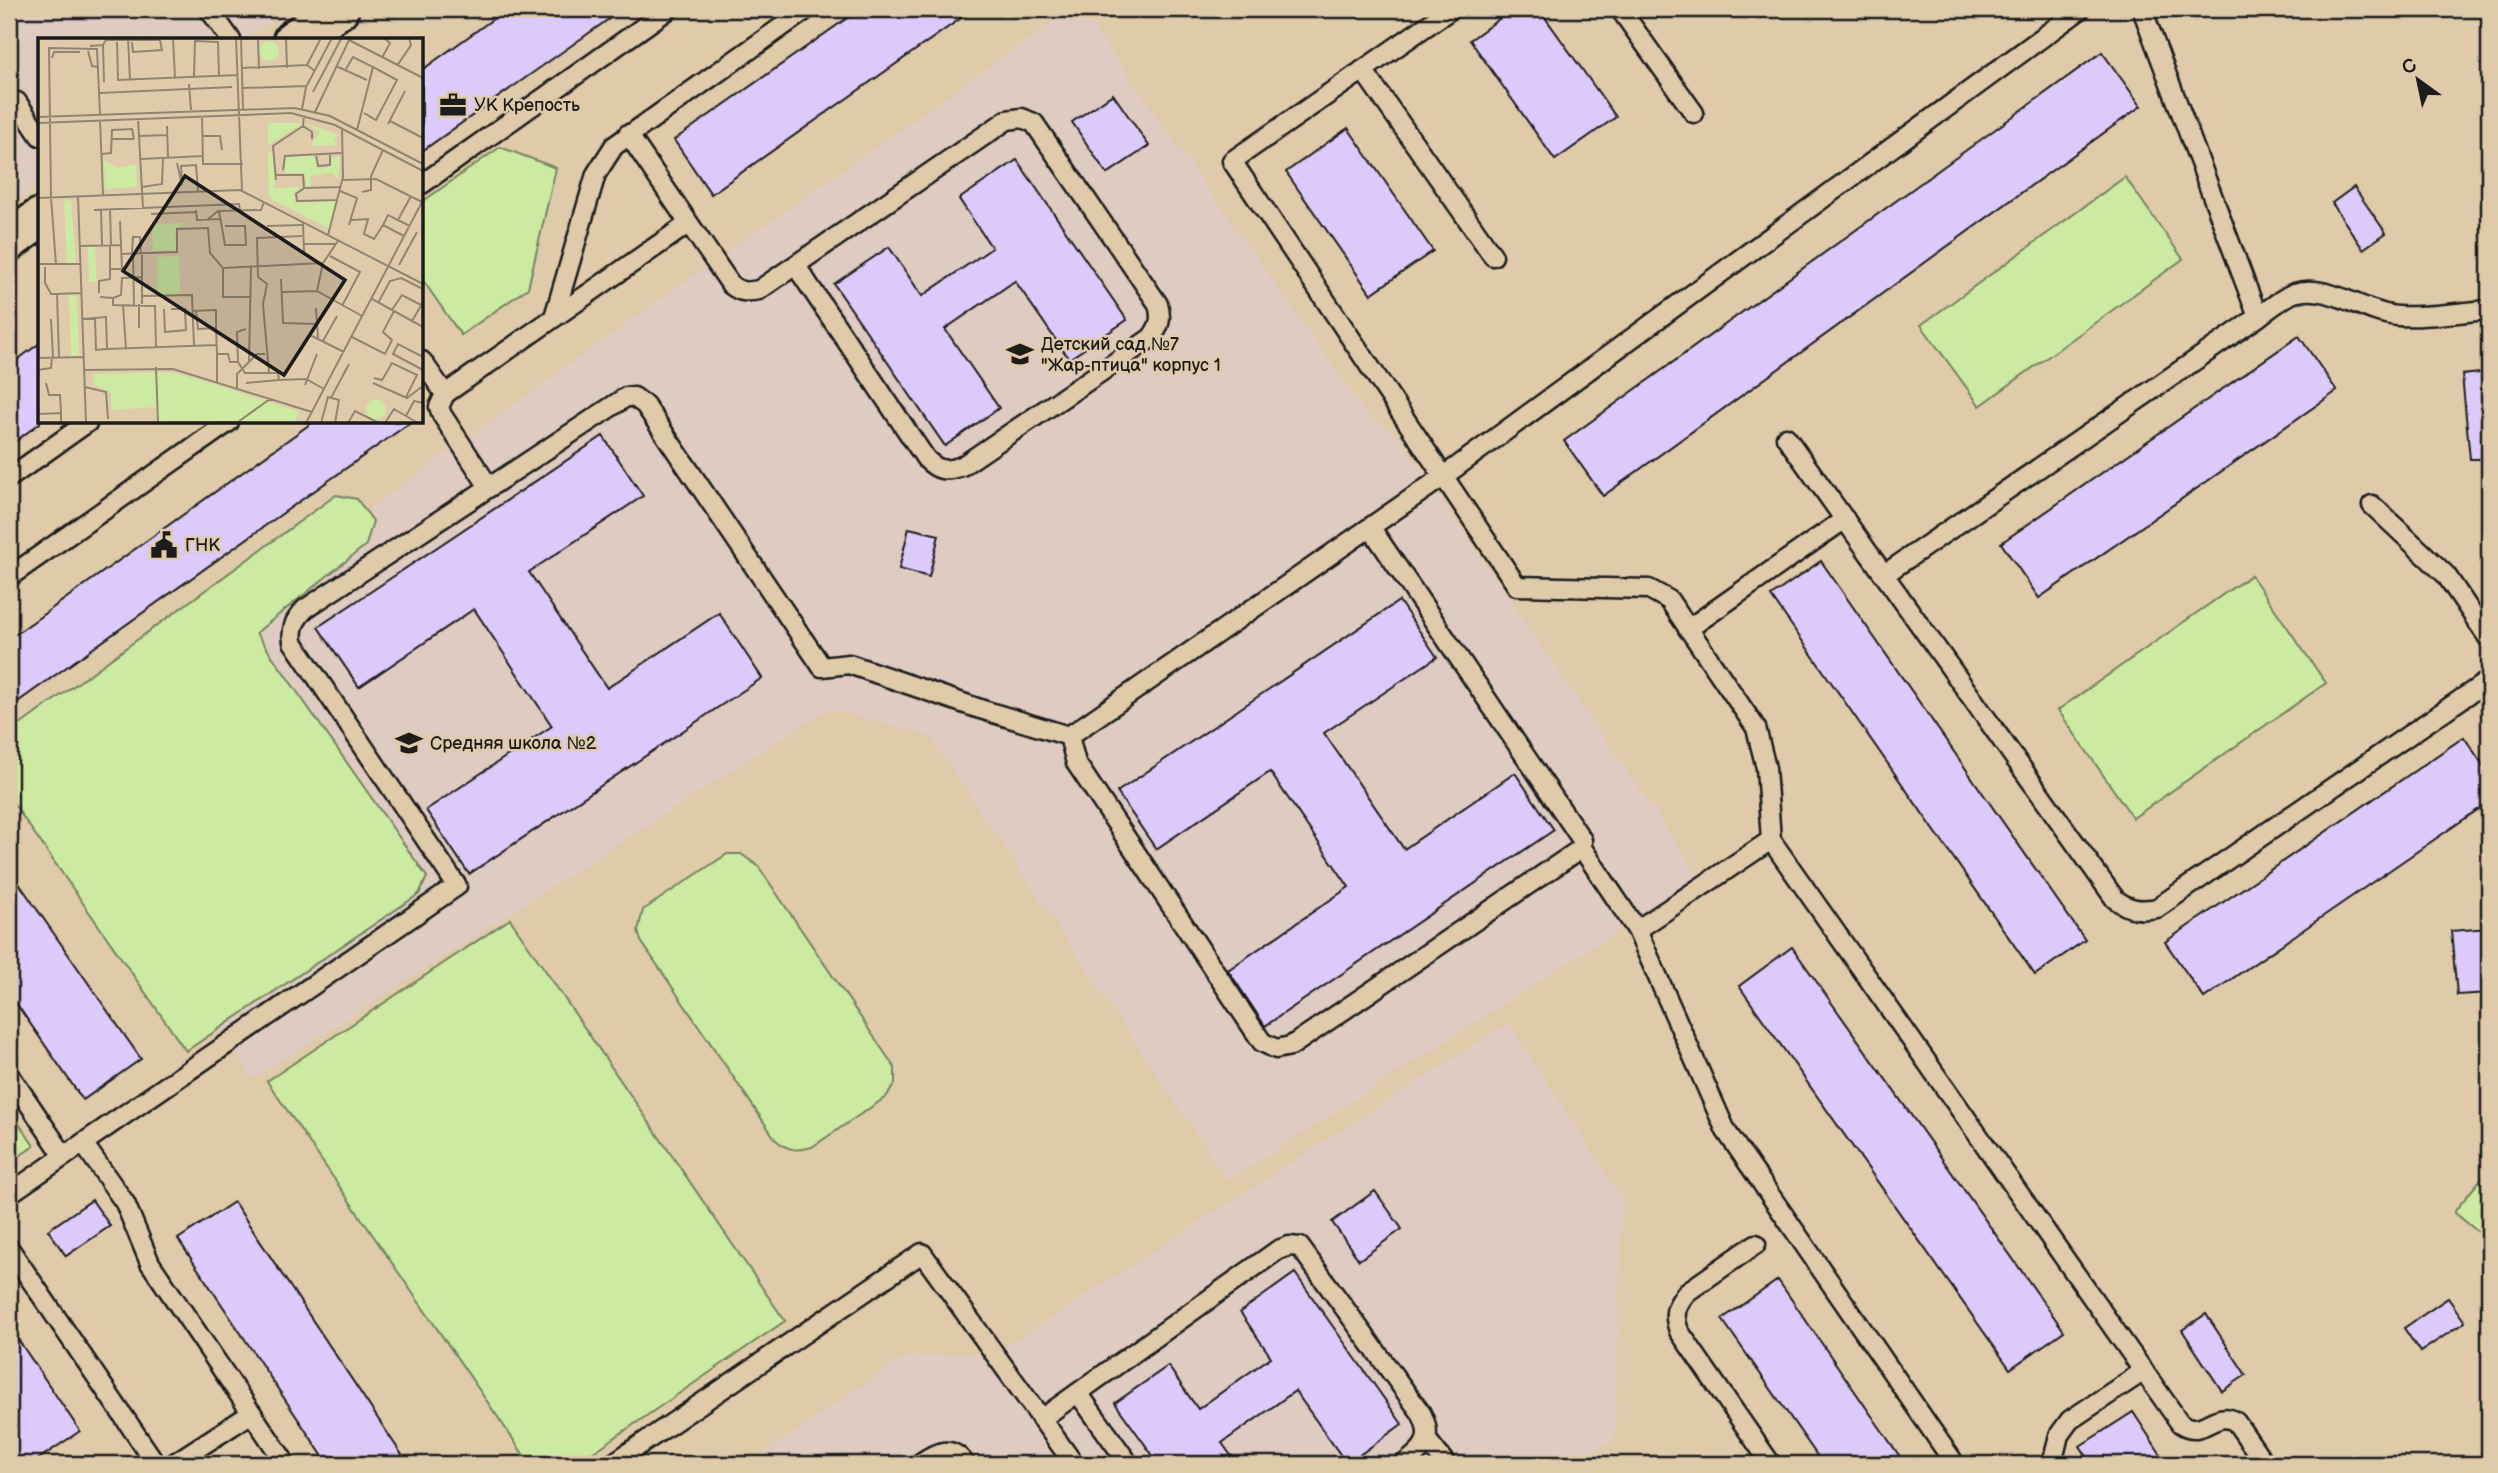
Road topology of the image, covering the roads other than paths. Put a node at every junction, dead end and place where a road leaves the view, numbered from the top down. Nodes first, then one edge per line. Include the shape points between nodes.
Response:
1 (208, 9) edge
2 (339, 9) edge
3 (669, 9) edge
4 (807, 9) edge
5 (1451, 9) edge
6 (1620, 9) edge
7 (2081, 9) edge
8 (2142, 9) edge
9 (230, 38) edge
10 (296, 38) edge
11 (1363, 70) junction
12 (11, 99) edge
13 (1694, 113) dead end
14 (38, 133) edge
15 (628, 134) junction
16 (424, 183) edge
17 (38, 219) edge
18 (688, 224) junction
19 (9, 241) edge
20 (1493, 257) dead end
21 (796, 266) junction
22 (2489, 310) edge
23 (554, 317) junction
24 (2258, 317) junction
25 (424, 364) edge
26 (445, 394) junction
27 (85, 424) edge
28 (226, 424) edge
29 (1786, 437) dead end
30 (1444, 476) junction
31 (9, 478) edge
32 (489, 487) junction
33 (2372, 505) dead end
34 (1845, 519) junction
35 (1371, 528) junction
36 (1885, 574) junction
37 (9, 578) edge
38 (1688, 629) junction
39 (2489, 639) edge
40 (2489, 680) edge
41 (1069, 736) junction
42 (1771, 840) junction
43 (1583, 848) junction
44 (1637, 930) junction
45 (9, 1074) edge
46 (83, 1143) junction
47 (64, 1156) junction
48 (9, 1194) edge
49 (1756, 1244) dead end
50 (9, 1248) edge
51 (2144, 1371) junction
52 (1078, 1393) junction
53 (252, 1413) junction
54 (1041, 1419) junction
55 (1427, 1440) junction
56 (156, 1464) edge
57 (173, 1464) edge
58 (286, 1464) edge
59 (612, 1464) edge
60 (919, 1464) edge
61 (965, 1464) edge
62 (1074, 1464) edge
63 (1129, 1464) edge
64 (1404, 1464) edge
65 (1446, 1464) edge
66 (1770, 1464) edge
67 (1955, 1464) edge
68 (2052, 1464) edge
69 (2265, 1464) edge

1 - 9 lane
2 - 10 main road
3 - 16 lane
4 - 15 lane
5 - 11 lane
6 - 13 lane
7 - 30 lane
8 - 24 lane
11 - 20 lane
11 - 30 lane via 1231,161
12 - 14 lane
15 - 18 lane
15 - 23 lane via 596,174
17 - 19 main road
18 - 21 lane via 739,291 759,290
18 - 23 lane
21 - 21 lane via 1007,120 1022,118 1034,123 1158,304 1161,316 1151,338 947,471 936,469 926,459
22 - 24 lane via 2399,316 2376,313 2312,290 2293,293
23 - 26 lane
24 - 36 lane
25 - 26 lane
26 - 32 lane via 439,407 442,415
27 - 31 lane
28 - 37 lane
29 - 34 lane
30 - 35 lane
30 - 38 lane via 1517,586 1649,589 1669,600
32 - 41 lane via 615,402 634,397 645,405 822,667 849,664
32 - 46 lane via 306,609 292,629 293,642 457,886
33 - 39 lane via 2446,575
34 - 36 lane
34 - 38 lane
35 - 41 lane
35 - 43 lane via 1583,840
36 - 40 lane via 2115,899 2126,908 2141,911 2157,908
38 - 42 lane via 1756,728 1766,768
41 - 43 lane via 1076,763 1262,1042 1276,1049 1291,1046
42 - 44 lane
42 - 51 lane
43 - 44 lane
44 - 67 lane via 1726,1131
45 - 47 lane
46 - 47 lane
46 - 53 lane via 125,1203 150,1263
47 - 48 lane
49 - 66 lane via 1687,1293 1674,1316 1679,1331
50 - 56 lane
51 - 68 lane via 2070,1420 2059,1434
51 - 69 lane via 2180,1423 2196,1429 2230,1418
52 - 54 lane
52 - 55 lane via 1278,1250 1300,1247 1420,1413 1427,1426
52 - 63 lane
53 - 57 lane
53 - 58 lane
54 - 59 lane via 922,1253
54 - 62 lane
55 - 64 lane
55 - 65 lane
60 - 61 lane via 942,1451 952,1452

